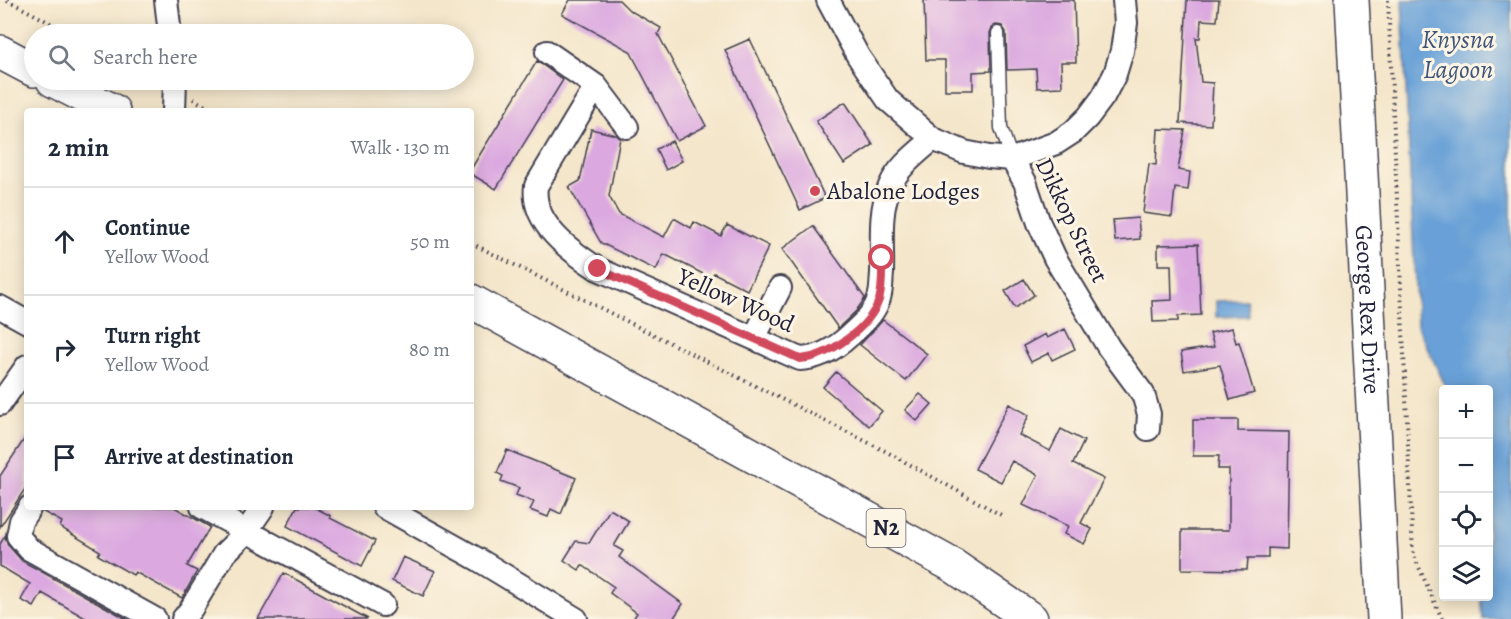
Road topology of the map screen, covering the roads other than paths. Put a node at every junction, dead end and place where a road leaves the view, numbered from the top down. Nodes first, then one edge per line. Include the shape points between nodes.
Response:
1 (166, 0) edge
2 (828, 0) edge
3 (1124, 0) edge
4 (1352, 0) edge
5 (169, 24) edge
6 (998, 33) dead end
7 (0, 52) edge
8 (547, 52) dead end
9 (24, 65) edge
10 (596, 86) junction
11 (72, 90) edge
12 (174, 90) edge
13 (107, 108) edge
14 (174, 108) edge
15 (627, 127) dead end
16 (933, 139) junction
17 (1012, 159) junction
18 (780, 288) dead end
19 (474, 303) edge
20 (0, 308) edge
21 (24, 320) edge
22 (753, 338) junction
23 (24, 370) edge
24 (2, 398) edge
25 (1148, 429) dead end
26 (28, 510) edge
27 (207, 510) edge
28 (261, 510) edge
29 (389, 510) edge
30 (246, 532) junction
31 (383, 605) dead end
32 (155, 619) edge
33 (183, 619) edge
34 (576, 619) edge
35 (1031, 619) edge
36 (1384, 619) edge

1 - 5 street
2 - 16 street via 858,56 888,100
3 - 17 street, Dikkop Street via 1122,51 1104,97 1073,132 1056,143
4 - 36 main road, George Rex Drive
6 - 17 lane via 1001,128
7 - 9 main road
8 - 10 street
10 - 15 street
10 - 22 street, Yellow Wood via 536,186 534,199 540,214 572,252 598,269
11 - 13 main road
12 - 14 street
16 - 17 street via 964,152
16 - 22 street, Yellow Wood via 904,165 890,185 882,219 878,301 862,324 825,354 810,358 800,359
17 - 25 street, Dikkop Street via 1055,258 1109,348 1143,394 1149,414
18 - 22 street
19 - 35 main road, N2 via 952,565
20 - 21 street
23 - 24 street
26 - 32 street via 18,536 29,549
27 - 30 street
28 - 30 street
29 - 34 street
30 - 31 street
30 - 33 street via 224,554

